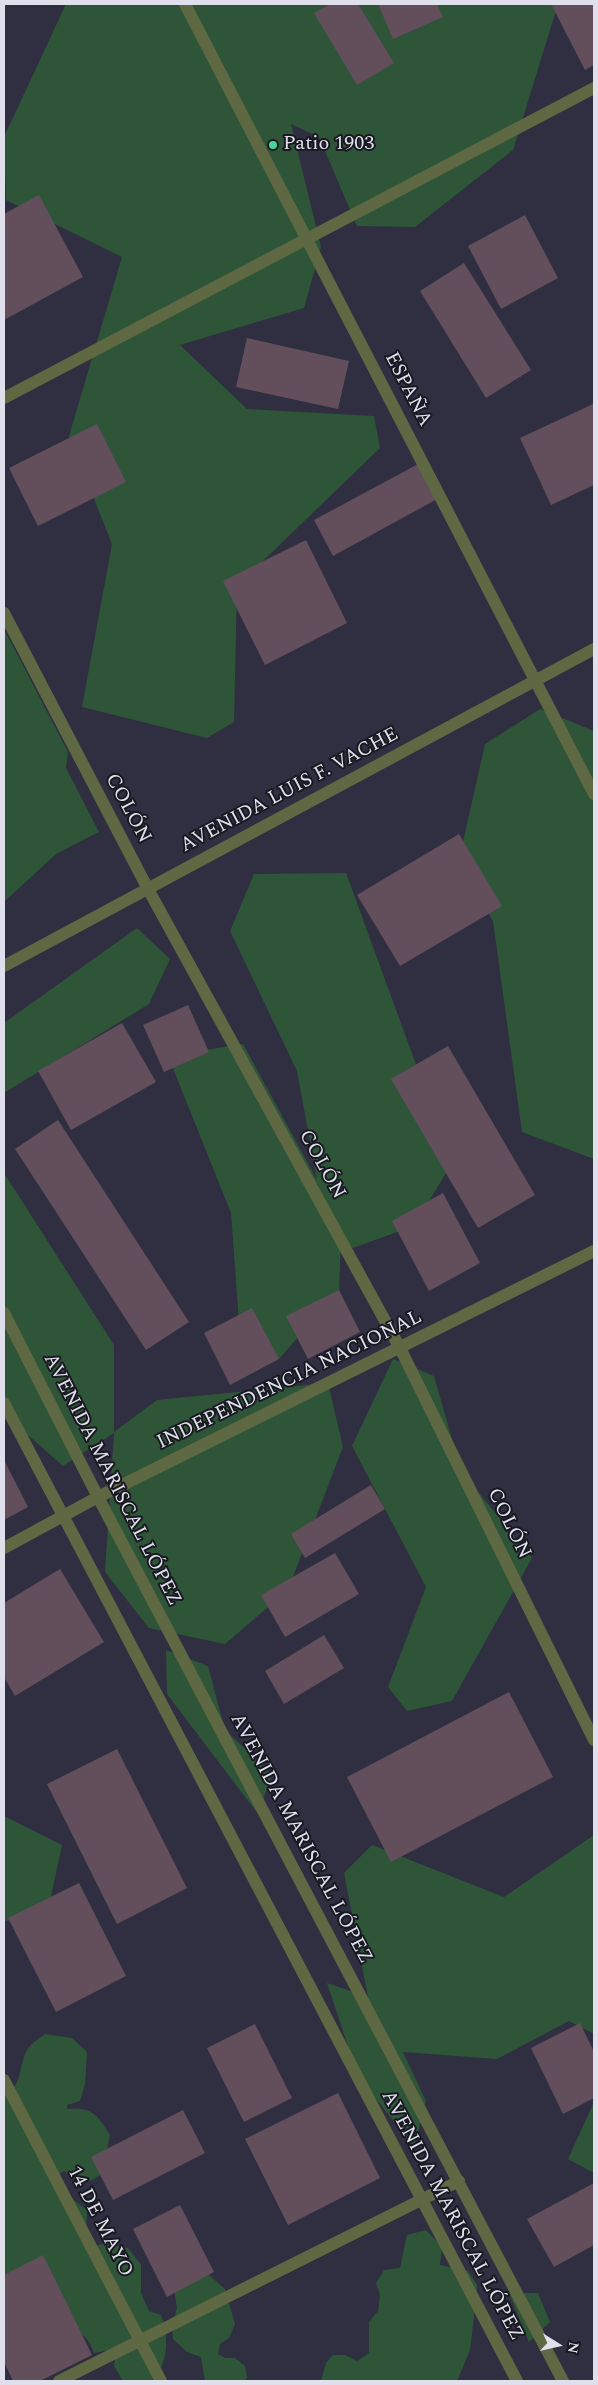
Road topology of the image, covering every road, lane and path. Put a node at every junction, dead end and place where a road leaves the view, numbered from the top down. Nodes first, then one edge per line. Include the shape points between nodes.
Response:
1 (185, 4) edge
2 (594, 88) edge
3 (307, 239) junction
4 (4, 398) edge
5 (4, 613) edge
6 (594, 650) edge
7 (536, 680) junction
8 (594, 794) edge
9 (148, 889) junction
10 (4, 966) edge
11 (594, 1252) edge
12 (4, 1313) edge
13 (400, 1348) junction
14 (4, 1403) edge
15 (98, 1497) junction
16 (62, 1516) junction
17 (4, 1548) edge
18 (594, 1740) edge
19 (4, 2080) edge
20 (459, 2181) junction
21 (422, 2200) junction
22 (139, 2341) junction
23 (59, 2381) edge
24 (161, 2381) edge
25 (517, 2381) edge
26 (563, 2381) edge

1 - 3 street, ESPAÑA
2 - 3 street
3 - 4 street
3 - 7 street, ESPAÑA
5 - 9 street, COLÓN
6 - 7 street, AVENIDA LUIS F. VACHE
7 - 8 street, ESPAÑA
7 - 9 street, AVENIDA LUIS F. VACHE
9 - 10 street, AVENIDA LUIS F. VACHE
9 - 13 street, COLÓN
11 - 13 street, INDEPENDENCIA NACIONAL
12 - 15 street, AVENIDA MARISCAL LÓPEZ
13 - 15 street, INDEPENDENCIA NACIONAL
13 - 18 street, COLÓN
14 - 16 street, AVENIDA MARISCAL LÓPEZ
15 - 16 street, INDEPENDENCIA NACIONAL
15 - 20 street, AVENIDA MARISCAL LÓPEZ
16 - 17 street, INDEPENDENCIA NACIONAL
16 - 21 street, AVENIDA MARISCAL LÓPEZ
19 - 22 street, 14 DE MAYO
20 - 21 street
20 - 26 street, AVENIDA MARISCAL LÓPEZ
21 - 22 street
21 - 25 street, AVENIDA MARISCAL LÓPEZ
22 - 23 street
22 - 24 street, 14 DE MAYO

